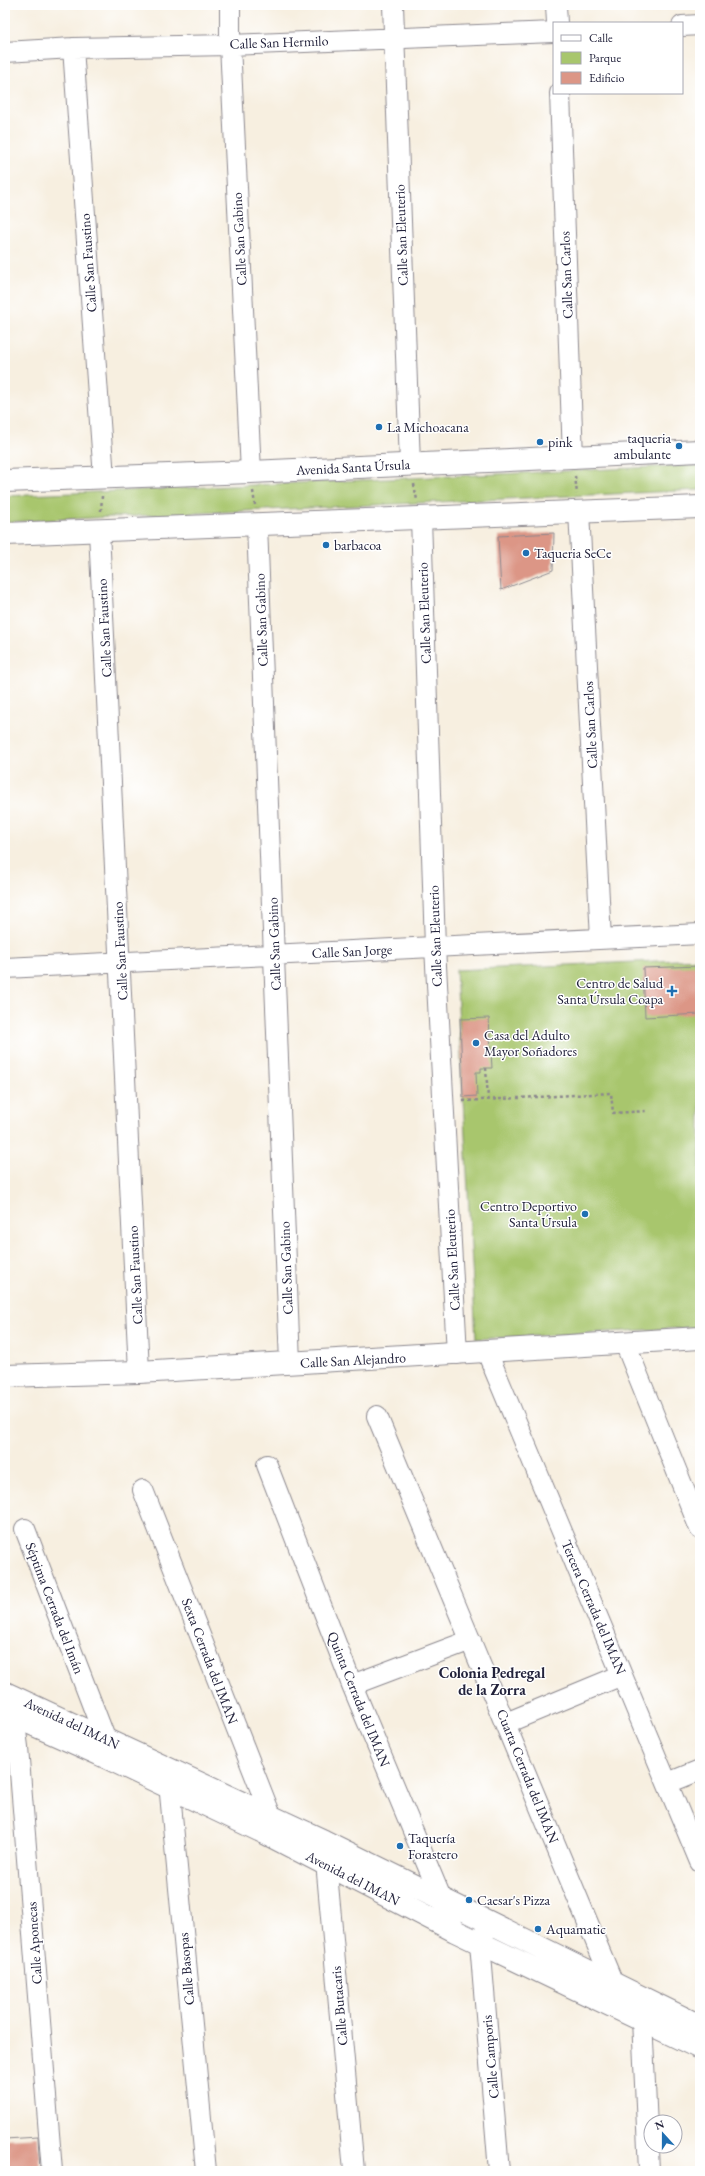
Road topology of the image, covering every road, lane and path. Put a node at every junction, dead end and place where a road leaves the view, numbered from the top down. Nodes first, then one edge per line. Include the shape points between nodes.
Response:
1 (230, 5) edge
2 (393, 5) edge
3 (556, 5) edge
4 (557, 22) edge
5 (700, 25) edge
6 (683, 26) edge
7 (553, 32) edge
8 (394, 38) junction
9 (230, 45) junction
10 (73, 48) junction
11 (5, 52) edge
12 (560, 94) edge
13 (700, 451) edge
14 (573, 458) junction
15 (410, 464) junction
16 (251, 472) junction
17 (104, 478) junction
18 (5, 481) edge
19 (700, 507) edge
20 (579, 511) junction
21 (421, 518) junction
22 (257, 525) junction
23 (99, 531) junction
24 (5, 534) edge
25 (700, 934) edge
26 (601, 938) junction
27 (435, 946) junction
28 (274, 954) junction
29 (121, 963) junction
30 (5, 968) edge
31 (486, 1068) dead end
32 (488, 1099) junction
33 (463, 1101) dead end
34 (647, 1111) dead end
35 (700, 1338) edge
36 (625, 1343) junction
37 (487, 1352) junction
38 (457, 1354) junction
39 (290, 1363) junction
40 (139, 1372) junction
41 (5, 1376) edge
42 (378, 1416) dead end
43 (267, 1465) dead end
44 (143, 1490) dead end
45 (700, 1529) edge
46 (26, 1530) dead end
47 (471, 1640) junction
48 (622, 1675) junction
49 (352, 1685) junction
50 (5, 1693) edge
51 (8, 1710) edge
52 (506, 1724) junction
53 (102, 1746) junction
54 (700, 1770) edge
55 (168, 1777) junction
56 (668, 1783) junction
57 (268, 1825) junction
58 (324, 1841) junction
59 (700, 1862) edge
60 (326, 1863) junction
61 (442, 1900) junction
62 (489, 1923) junction
63 (455, 1931) junction
64 (480, 1943) junction
65 (613, 1983) junction
66 (604, 2003) junction
67 (646, 2010) junction
68 (700, 2026) edge
69 (700, 2048) edge
70 (52, 2171) edge
71 (206, 2171) edge
72 (354, 2171) edge
73 (499, 2171) edge
74 (649, 2171) edge

1 - 9 street, Calle San Gabino
2 - 8 street, Calle San Eleuterio
3 - 4 street
5 - 6 street
7 - 8 street, Calle San Hermilo
8 - 9 street, Calle San Hermilo
8 - 15 street, Calle San Eleuterio
9 - 10 street, Calle San Hermilo
9 - 16 street, Calle San Gabino
10 - 11 street, Calle San Hermilo
10 - 17 street, Calle San Faustino
12 - 14 street, Calle San Carlos
13 - 14 street, Avenida Santa Úrsula
14 - 15 street, Avenida Santa Úrsula
14 - 20 path
15 - 16 street, Avenida Santa Úrsula
15 - 21 path
16 - 17 street, Avenida Santa Úrsula
16 - 22 path
17 - 18 street, Avenida Santa Úrsula
17 - 23 path
19 - 20 street
20 - 21 street
20 - 26 street, Calle San Carlos
21 - 22 street
21 - 27 street, Calle San Eleuterio
22 - 23 street
22 - 28 street, Calle San Gabino
23 - 24 street
23 - 29 street, Calle San Faustino
25 - 26 street, Calle San Jorge
26 - 27 street, Calle San Jorge
27 - 28 street, Calle San Jorge
27 - 38 street, Calle San Eleuterio
28 - 29 street, Calle San Jorge
28 - 39 street, Calle San Gabino
29 - 30 street, Calle San Jorge
29 - 40 street, Calle San Faustino
31 - 32 path
32 - 33 path
32 - 34 path via 611,1093 612,1113
35 - 36 street, Calle San Alejandro
36 - 37 street, Calle San Alejandro
36 - 45 street
37 - 38 street, Calle San Alejandro
37 - 48 street, Tercera Cerrada del IMAN
38 - 39 street, Calle San Alejandro
39 - 40 street, Calle San Alejandro
40 - 41 street, Calle San Alejandro
42 - 47 street, Cuarta Cerrada del IMAN
43 - 49 street, Quinta Cerrada del IMAN
44 - 57 street, Sexta Cerrada del IMAN
46 - 53 street, Séptima Cerrada del Imán via 85,1686
47 - 49 street
47 - 52 street, Cuarta Cerrada del IMAN
48 - 52 street
48 - 56 street, Tercera Cerrada del IMAN
49 - 61 street, Quinta Cerrada del IMAN
50 - 53 street, Avenida del IMAN
51 - 53 street, Avenida del IMAN
51 - 70 street, Calle Aponecas via 18,1747
52 - 65 street, Cuarta Cerrada del IMAN
53 - 55 street, Avenida del IMAN
54 - 56 street
55 - 57 street, Avenida del IMAN
55 - 71 street, Calle Basopas
56 - 59 street, Tercera Cerrada del IMAN
57 - 58 street, Avenida del IMAN
57 - 60 street, Avenida del IMAN
58 - 60 street, Calle Butacaris
58 - 61 street, Avenida del IMAN
60 - 63 street, Avenida del IMAN
60 - 72 street, Calle Butacaris
61 - 62 street, Avenida del IMAN
61 - 63 street, Quinta Cerrada del IMAN
62 - 64 street
62 - 65 street, Avenida del IMAN
63 - 64 street, Avenida del IMAN
64 - 66 street, Avenida del IMAN
64 - 73 street, Calle Camporis
65 - 66 street
65 - 67 street, Avenida del IMAN
66 - 67 street, Avenida del IMAN
67 - 68 street, Avenida del IMAN
67 - 69 street, Avenida del IMAN
67 - 74 street

